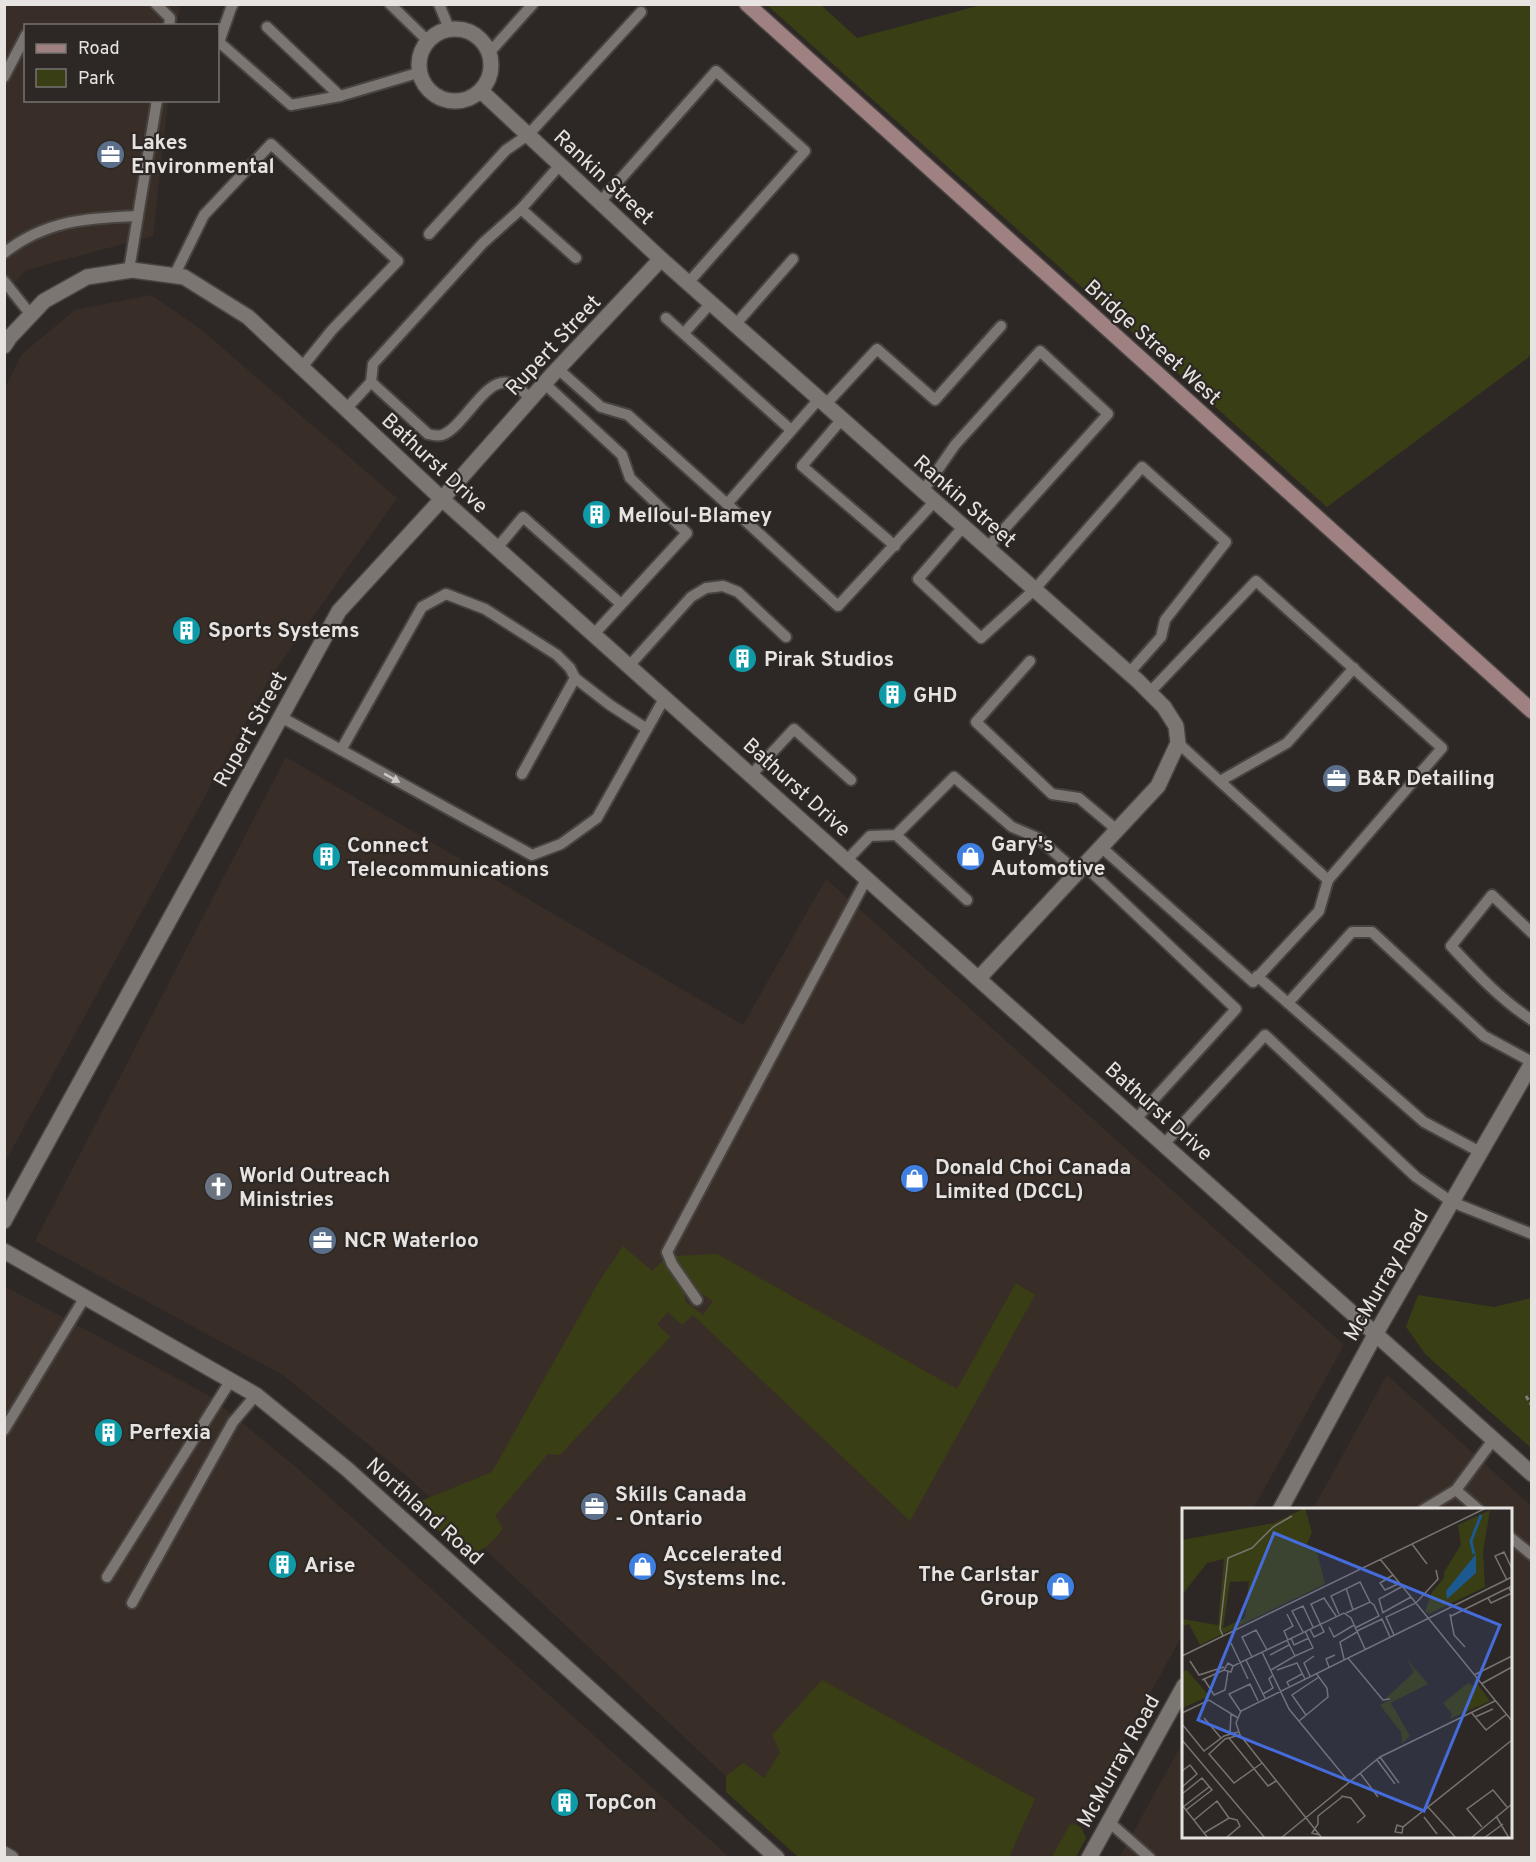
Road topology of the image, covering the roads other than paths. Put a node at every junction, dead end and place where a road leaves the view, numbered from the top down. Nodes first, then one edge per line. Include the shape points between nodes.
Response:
1 (156, 4) edge
2 (233, 4) edge
3 (390, 4) edge
4 (439, 4) edge
5 (521, 4) edge
6 (533, 4) edge
7 (747, 4) edge
8 (641, 12) dead end
9 (169, 24) edge
10 (514, 26) junction
11 (267, 27) dead end
12 (450, 31) junction
13 (24, 39) edge
14 (428, 41) junction
15 (489, 53) junction
16 (421, 72) junction
17 (4, 77) edge
18 (481, 91) junction
19 (340, 96) junction
20 (157, 102) edge
21 (528, 135) junction
22 (560, 165) junction
23 (600, 202) junction
24 (521, 209) junction
25 (138, 216) junction
26 (429, 234) dead end
27 (4, 253) edge
28 (576, 258) dead end
29 (793, 259) dead end
30 (661, 260) junction
31 (129, 270) junction
32 (174, 276) junction
33 (4, 281) edge
34 (688, 283) junction
35 (711, 303) junction
36 (30, 315) junction
37 (666, 318) dead end
38 (735, 325) junction
39 (1001, 326) dead end
40 (684, 333) junction
41 (6, 337) edge
42 (302, 367) junction
43 (558, 369) junction
44 (371, 382) junction
45 (545, 384) junction
46 (531, 399) junction
47 (822, 402) junction
48 (346, 409) junction
49 (842, 419) junction
50 (791, 430) junction
51 (929, 496) junction
52 (442, 499) junction
53 (727, 504) junction
54 (963, 527) junction
55 (895, 546) junction
56 (497, 548) junction
57 (987, 548) junction
58 (1034, 590) junction
59 (621, 604) junction
60 (594, 634) junction
61 (786, 637) dead end
62 (1030, 661) dead end
63 (629, 666) junction
64 (1354, 668) junction
65 (1129, 673) junction
66 (575, 678) junction
67 (1149, 693) junction
68 (665, 698) junction
69 (1532, 711) edge
70 (281, 717) junction
71 (647, 729) junction
72 (1178, 743) junction
73 (341, 750) junction
74 (522, 774) dead end
75 (751, 775) junction
76 (851, 780) dead end
77 (1220, 781) junction
78 (1117, 830) junction
79 (896, 835) junction
80 (1101, 847) junction
81 (847, 860) junction
82 (1081, 869) junction
83 (867, 878) junction
84 (1328, 880) junction
85 (967, 900) dead end
86 (1532, 933) edge
87 (1257, 976) junction
88 (979, 978) junction
89 (1288, 1003) junction
90 (1532, 1020) edge
91 (1532, 1062) edge
92 (1136, 1119) junction
93 (1164, 1144) junction
94 (1480, 1152) junction
95 (1452, 1202) junction
96 (4, 1221) edge
97 (1532, 1234) edge
98 (4, 1251) edge
99 (85, 1297) junction
100 (697, 1300) dead end
101 (1376, 1334) junction
102 (231, 1380) junction
103 (256, 1395) junction
104 (4, 1430) edge
105 (1493, 1440) junction
106 (1532, 1474) edge
107 (1456, 1490) junction
108 (1281, 1508) edge
109 (1425, 1508) edge
110 (1478, 1508) edge
111 (1512, 1539) edge
112 (1532, 1555) edge
113 (107, 1577) dead end
114 (132, 1603) dead end
115 (1182, 1690) edge
116 (1109, 1822) junction
117 (4, 1854) edge
118 (11, 1857) edge
119 (777, 1857) edge
120 (1089, 1857) edge
121 (1150, 1857) edge

1 - 9 lane via 170,18
2 - 19 lane via 219,42 291,105
3 - 14 lane
4 - 12 lane
5 - 10 lane
6 - 10 lane
7 - 69 street, Bridge Street West
8 - 21 lane
10 - 15 lane
11 - 19 lane
12 - 14 street
12 - 15 street via 474,34
13 - 17 lane
14 - 16 street via 421,53
15 - 18 street via 491,66
16 - 18 street via 430,90 441,98 462,101
16 - 19 lane
18 - 21 street, Rankin Street
20 - 25 lane
21 - 22 street, Rankin Street
21 - 26 lane via 506,150
22 - 23 street, Rankin Street
22 - 24 lane
23 - 30 street, Rankin Street
23 - 34 lane via 716,71 805,151
24 - 28 lane
24 - 44 lane via 483,243 373,364
25 - 27 lane via 88,218 46,228
25 - 31 lane
29 - 38 lane
30 - 34 street, Rankin Street
30 - 43 street, Rupert Street
31 - 32 street, Bathurst Drive
31 - 36 street, Bathurst Drive via 87,277 44,301
32 - 42 street, Bathurst Drive via 184,277 248,316
32 - 42 lane via 204,215 271,144 398,261
33 - 36 lane
34 - 35 street, Rankin Street
35 - 38 street, Rankin Street
35 - 40 lane
36 - 41 street, Bathurst Drive
37 - 40 lane
38 - 47 street, Rankin Street
39 - 47 lane via 935,399 877,349
40 - 50 lane
42 - 48 street, Bathurst Drive
43 - 45 street, Rupert Street
43 - 53 lane via 601,407 628,415
44 - 46 lane via 428,434 441,436 491,386 512,384
44 - 48 lane
45 - 46 street, Rupert Street
45 - 59 lane via 622,455 630,478 687,533
46 - 52 street, Rupert Street
47 - 49 street, Rankin Street
47 - 50 lane
48 - 52 street, Bathurst Drive
49 - 51 street, Rankin Street
49 - 55 lane via 802,466
50 - 53 lane
51 - 54 street, Rankin Street
51 - 55 lane
51 - 57 lane via 955,445 1040,351 1108,414
52 - 56 street, Bathurst Drive
52 - 70 street, Rupert Street via 339,611
53 - 55 lane via 838,606
54 - 57 street, Rankin Street
54 - 58 lane via 918,579 981,638
56 - 59 lane via 523,517
56 - 60 street, Bathurst Drive
57 - 58 street, Rankin Street
58 - 65 street, Rankin Street
58 - 65 lane via 1142,467 1226,543 1165,620 1161,637
59 - 60 lane
60 - 63 street, Bathurst Drive
61 - 63 lane via 738,592 723,586 706,588 691,597
62 - 78 lane via 976,722 1052,794 1079,798
63 - 68 street, Bathurst Drive
64 - 67 lane via 1256,581
64 - 77 lane via 1287,742
64 - 84 lane via 1442,748
65 - 67 street, Rankin Street
66 - 71 lane
66 - 73 lane via 557,655 485,609 446,594 422,607
66 - 74 lane
67 - 72 street, Rankin Street via 1176,726
68 - 71 lane
68 - 75 street, Bathurst Drive
70 - 73 lane
70 - 96 street, Rupert Street
73 -> 71 lane via 532,855 561,844 597,818
72 - 77 lane
72 - 78 street via 1158,786
75 - 76 lane via 794,729
75 - 81 street, Bathurst Drive
77 - 84 lane
78 - 80 street
79 - 81 lane via 870,836
79 - 82 lane via 954,777 1012,827 1038,838
79 - 85 lane
80 - 82 street
80 - 87 lane via 1253,982
81 - 83 street, Bathurst Drive
82 - 88 street
82 - 92 lane via 1236,1009
83 - 88 street, Bathurst Drive
83 - 100 lane via 667,1252
84 - 87 lane via 1318,910
86 - 90 lane via 1492,895 1451,946 1499,995
87 - 89 lane
88 - 92 street, Bathurst Drive
89 - 91 lane via 1352,932 1372,932 1484,1036
89 - 94 lane via 1424,1122
91 - 94 street, McMurray Road
92 - 93 street, Bathurst Drive
93 - 95 lane via 1265,1035 1416,1177
93 - 101 street, Bathurst Drive
94 - 95 street, McMurray Road
95 - 97 lane
95 - 101 street, McMurray Road
98 - 99 street, Northland Road
99 - 102 street, Northland Road
99 - 104 lane
101 - 105 street, Bathurst Drive
101 - 108 street, McMurray Road
102 - 103 street, Northland Road
102 - 113 lane
103 - 114 lane via 233,1422
103 - 119 street, Northland Road via 346,1469
105 - 106 street, Bathurst Drive
105 - 107 lane
107 - 109 lane
107 - 110 lane
111 - 112 lane
115 - 116 street, McMurray Road
116 - 120 street, McMurray Road
116 - 121 lane
117 - 118 street

